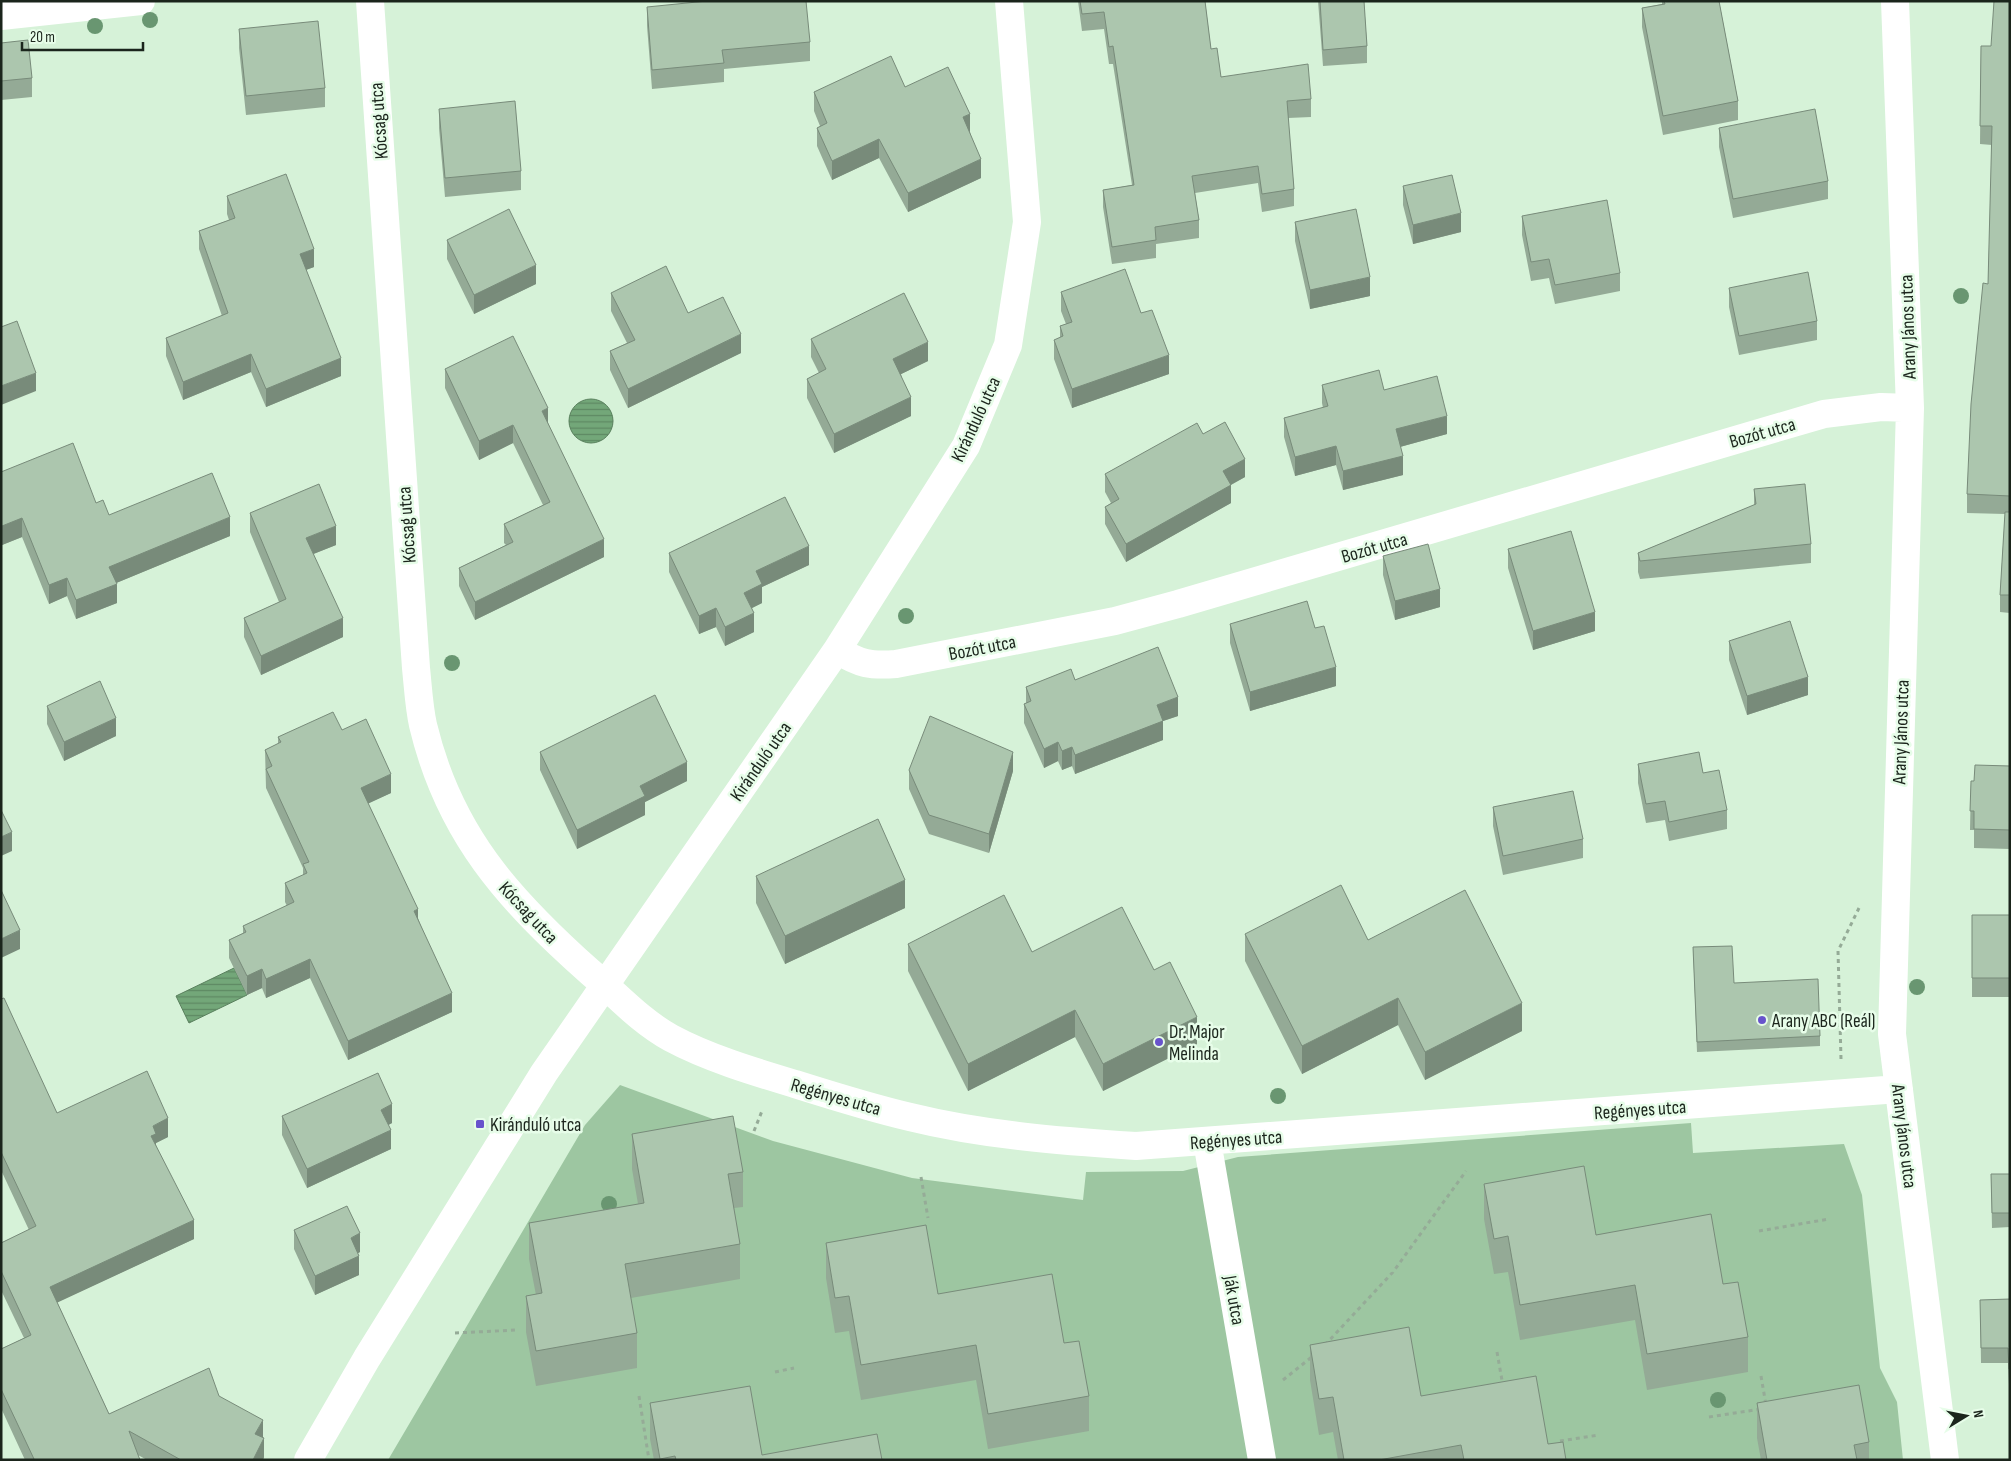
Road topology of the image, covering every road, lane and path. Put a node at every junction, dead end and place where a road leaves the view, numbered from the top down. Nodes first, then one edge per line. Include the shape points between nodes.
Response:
1 (141, 1) edge
2 (370, 1) edge
3 (1009, 1) edge
4 (1895, 1) edge
5 (1, 16) edge
6 (1910, 408) junction
7 (837, 650) junction
8 (1859, 906) dead end
9 (605, 985) junction
10 (1899, 1089) junction
11 (1843, 1095) junction
12 (1207, 1141) junction
13 (1466, 1171) dead end
14 (921, 1177) dead end
15 (928, 1218) dead end
16 (1829, 1219) dead end
17 (1759, 1231) dead end
18 (517, 1330) dead end
19 (455, 1333) dead end
20 (1322, 1348) edge
21 (1497, 1352) dead end
22 (1314, 1354) edge
23 (794, 1368) dead end
24 (775, 1372) dead end
25 (1761, 1376) dead end
26 (1250, 1386) junction
27 (1505, 1395) edge
28 (639, 1396) dead end
29 (1772, 1407) edge
30 (1766, 1408) junction
31 (1709, 1417) dead end
32 (1599, 1435) dead end
33 (1560, 1441) edge
34 (308, 1460) edge
35 (650, 1460) edge
36 (1262, 1460) edge
37 (1945, 1460) edge

1 - 5 street
2 - 9 street, Kócsag utca via 422,722 434,764 456,818 481,858 543,930
3 - 7 street, Kiránduló utca via 1028,222 1008,344 966,446
4 - 6 street, Arany János utca
6 - 7 street, Bozót utca via 1881,407 1824,414 1115,621 896,664 873,666 856,662
6 - 10 street, Arany János utca via 1892,1018
7 - 9 street, Kiránduló utca
8 - 11 path via 1838,951
9 - 12 street, Regényes utca via 642,1018 671,1038 776,1078 911,1117 980,1130 1079,1142 1136,1146
9 - 34 street, Kiránduló utca via 544,1073 367,1358
10 - 11 street, Regényes utca
10 - 37 street, Arany János utca
11 - 12 street, Regényes utca
12 - 26 street, Ják utca
13 - 20 path via 1393,1272
14 - 15 path
16 - 17 path
18 - 19 path
21 - 27 path
22 - 26 path via 1285,1379
23 - 24 path
25 - 30 path
26 - 36 street, Ják utca
28 - 35 path
29 - 30 path
30 - 31 path
32 - 33 path

